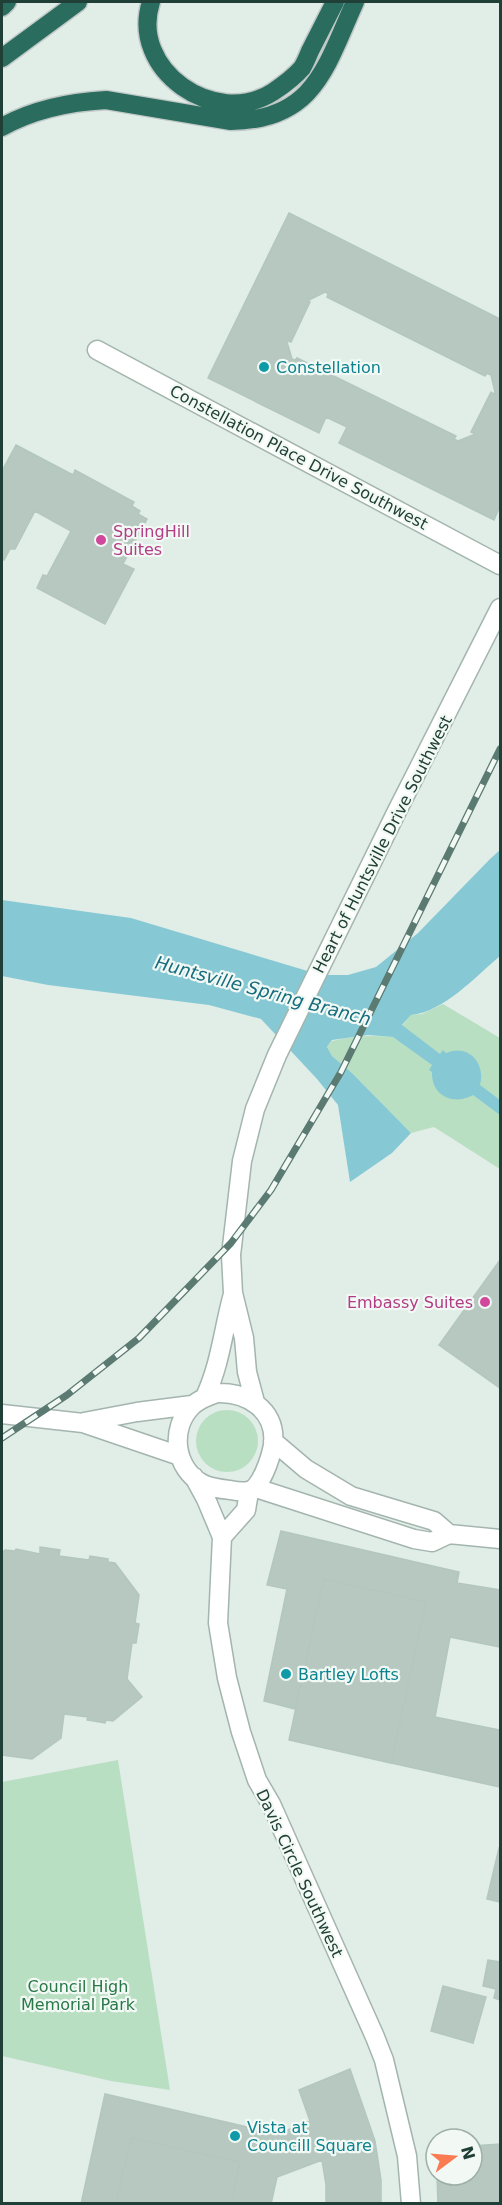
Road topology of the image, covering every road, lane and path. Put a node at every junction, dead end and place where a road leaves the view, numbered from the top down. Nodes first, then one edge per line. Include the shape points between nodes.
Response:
1 (78, 2) edge
2 (151, 2) edge
3 (334, 2) edge
4 (355, 2) edge
5 (2, 58) edge
6 (2, 127) edge
7 (97, 350) dead end
8 (501, 565) edge
9 (501, 608) edge
10 (233, 1293) junction
11 (198, 1401) junction
12 (255, 1402) junction
13 (2, 1414) edge
14 (82, 1423) junction
15 (273, 1441) junction
16 (180, 1456) junction
17 (194, 1477) junction
18 (253, 1490) junction
19 (448, 1534) junction
20 (222, 1537) junction
21 (501, 1539) edge
22 (411, 2204) edge

1 - 5 highway
2 - 3 highway via 150,42 169,75 198,96 233,103 261,98 302,68
4 - 6 highway via 319,80 299,100 274,114 231,121 96,100 45,109
7 - 8 street, Constellation Place Drive Southwest
9 - 10 street, Heart of Huntsville Drive Southwest via 277,1055 255,1109 242,1161 231,1255
10 - 11 street, Heart of Huntsville Drive Southwest via 220,1358
10 - 12 street, Heart of Huntsville Drive Southwest
11 - 12 street via 217,1393 230,1393
11 - 14 street
11 - 16 street via 184,1416 179,1429
12 - 15 street via 272,1426
13 - 14 street
14 - 16 street
15 - 18 street via 271,1455
15 - 19 street via 306,1469 351,1496 434,1521
16 - 17 street
17 - 18 street via 213,1487
17 - 20 street
18 - 19 street via 414,1539 432,1542
18 - 20 street via 246,1510
19 - 21 street
20 - 22 street, Davis Circle Southwest via 218,1623 241,1732 257,1780 381,2052 407,2156

